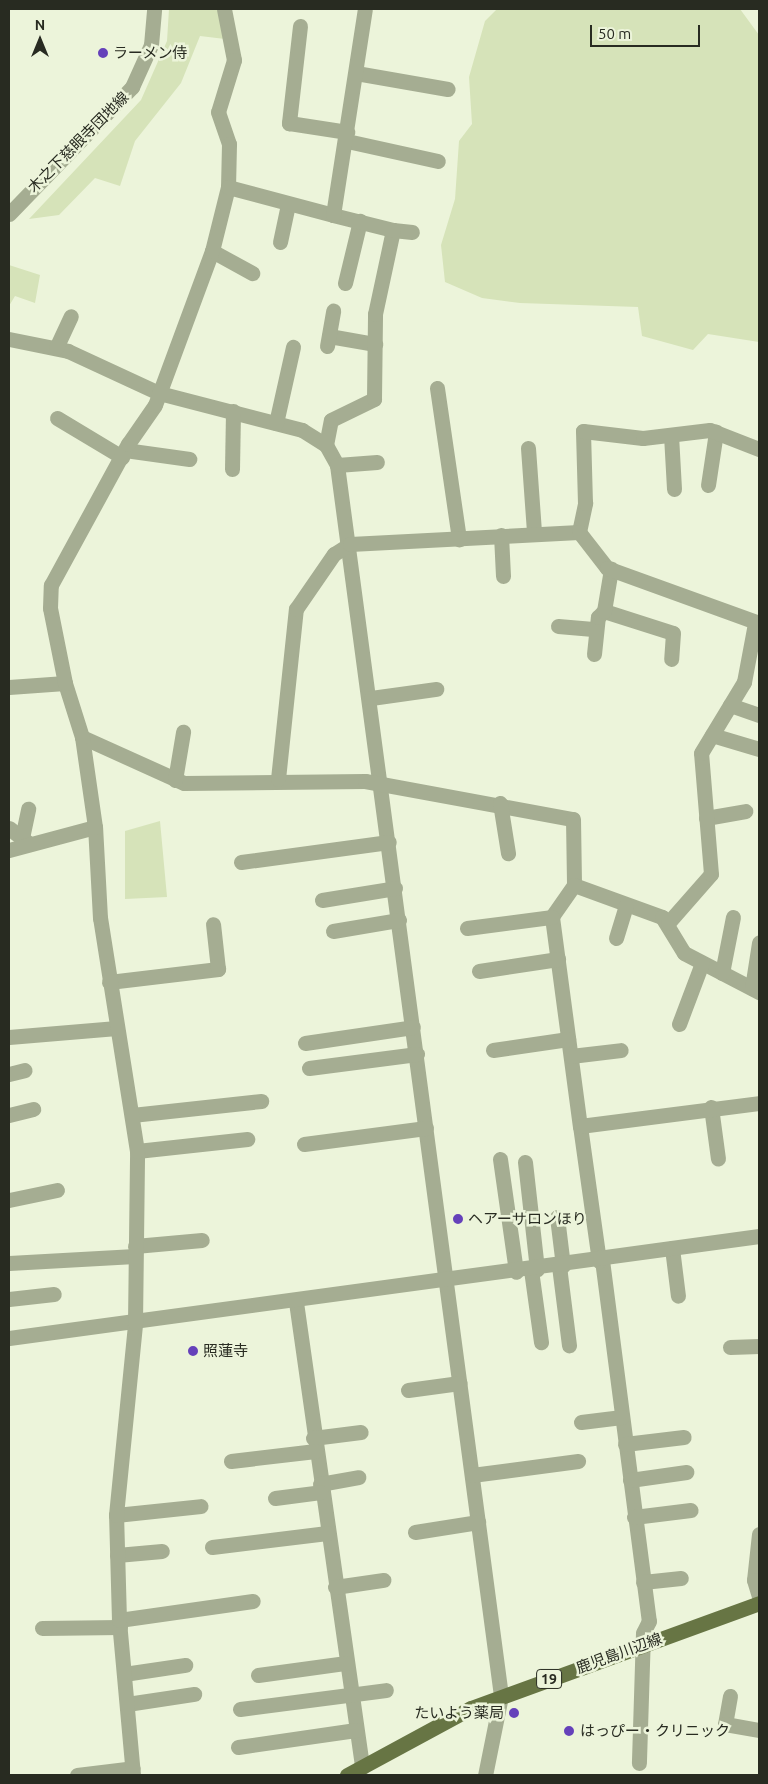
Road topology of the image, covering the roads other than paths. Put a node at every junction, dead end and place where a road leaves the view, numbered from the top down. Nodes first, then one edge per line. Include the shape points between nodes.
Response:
1 (154, 9) edge
2 (227, 9) edge
3 (364, 9) edge
4 (295, 34) dead end
5 (356, 73) junction
6 (438, 92) dead end
7 (347, 137) junction
8 (438, 161) dead end
9 (228, 188) junction
10 (288, 204) junction
11 (9, 214) edge
12 (333, 215) junction
13 (360, 221) junction
14 (393, 230) junction
15 (412, 232) dead end
16 (280, 242) dead end
17 (212, 251) junction
18 (252, 273) dead end
19 (345, 283) dead end
20 (333, 311) dead end
21 (71, 316) dead end
22 (9, 339) edge
23 (374, 344) junction
24 (293, 347) dead end
25 (56, 348) junction
26 (437, 388) dead end
27 (160, 394) junction
28 (233, 411) junction
29 (57, 418) dead end
30 (276, 423) junction
31 (716, 432) junction
32 (670, 435) junction
33 (757, 441) edge
34 (326, 445) junction
35 (528, 448) dead end
36 (123, 453) junction
37 (189, 459) dead end
38 (378, 462) dead end
39 (337, 465) junction
40 (232, 469) dead end
41 (708, 486) dead end
42 (674, 489) dead end
43 (534, 532) junction
44 (579, 532) junction
45 (501, 535) junction
46 (459, 539) junction
47 (350, 544) junction
48 (611, 569) junction
49 (503, 576) dead end
50 (604, 611) junction
51 (757, 623) edge
52 (558, 626) dead end
53 (596, 629) junction
54 (594, 654) dead end
55 (671, 659) dead end
56 (65, 683) junction
57 (9, 686) edge
58 (436, 688) dead end
59 (371, 698) junction
60 (730, 705) junction
61 (759, 716) edge
62 (183, 732) dead end
63 (712, 735) junction
64 (82, 737) junction
65 (759, 749) edge
66 (278, 779) junction
67 (175, 780) junction
68 (381, 783) junction
69 (500, 803) junction
70 (28, 809) dead end
71 (745, 811) dead end
72 (706, 818) junction
73 (95, 826) junction
74 (9, 828) edge
75 (26, 841) junction
76 (389, 842) junction
77 (9, 850) edge
78 (508, 853) dead end
79 (241, 862) dead end
80 (574, 885) junction
81 (395, 888) junction
82 (322, 900) dead end
83 (626, 905) junction
84 (552, 917) junction
85 (733, 917) dead end
86 (399, 920) junction
87 (213, 924) dead end
88 (668, 924) junction
89 (467, 928) dead end
90 (333, 931) dead end
91 (616, 938) dead end
92 (759, 943) edge
93 (558, 960) junction
94 (702, 963) junction
95 (479, 971) dead end
96 (722, 973) junction
97 (109, 982) junction
98 (756, 990) edge
99 (679, 1024) dead end
100 (413, 1027) junction
101 (117, 1028) junction
102 (9, 1036) edge
103 (568, 1039) junction
104 (305, 1043) dead end
105 (493, 1050) dead end
106 (621, 1050) dead end
107 (417, 1054) junction
108 (571, 1056) junction
109 (309, 1068) dead end
110 (25, 1070) dead end
111 (9, 1074) edge
112 (262, 1101) dead end
113 (759, 1103) edge
114 (711, 1108) junction
115 (33, 1109) dead end
116 (9, 1115) edge
117 (132, 1115) junction
118 (580, 1126) junction
119 (426, 1128) junction
120 (247, 1139) dead end
121 (304, 1144) dead end
122 (136, 1151) junction
123 (500, 1159) dead end
124 (718, 1159) dead end
125 (525, 1162) dead end
126 (57, 1190) dead end
127 (9, 1200) edge
128 (557, 1217) dead end
129 (759, 1236) edge
130 (202, 1240) dead end
131 (672, 1248) junction
132 (135, 1250) junction
133 (601, 1261) junction
134 (9, 1263) edge
135 (561, 1266) junction
136 (528, 1270) junction
137 (446, 1281) junction
138 (54, 1294) dead end
139 (678, 1296) dead end
140 (9, 1298) edge
141 (296, 1302) junction
142 (135, 1323) junction
143 (9, 1338) edge
144 (541, 1342) dead end
145 (569, 1345) dead end
146 (759, 1346) edge
147 (730, 1347) dead end
148 (460, 1383) junction
149 (408, 1390) dead end
150 (622, 1417) junction
151 (582, 1422) dead end
152 (361, 1432) dead end
153 (684, 1437) dead end
154 (314, 1444) junction
155 (625, 1444) junction
156 (578, 1461) dead end
157 (231, 1462) dead end
158 (686, 1472) dead end
159 (472, 1475) junction
160 (358, 1477) dead end
161 (630, 1480) junction
162 (321, 1488) junction
163 (275, 1498) dead end
164 (201, 1506) dead end
165 (691, 1510) dead end
166 (116, 1515) junction
167 (634, 1517) junction
168 (478, 1522) junction
169 (327, 1532) junction
170 (415, 1532) dead end
171 (759, 1534) edge
172 (212, 1547) dead end
173 (162, 1551) dead end
174 (117, 1555) junction
175 (681, 1578) dead end
176 (383, 1580) dead end
177 (643, 1582) junction
178 (335, 1587) junction
179 (759, 1596) edge
180 (253, 1601) dead end
181 (759, 1603) edge
182 (119, 1623) junction
183 (42, 1628) dead end
184 (644, 1644) junction
185 (346, 1663) junction
186 (185, 1665) dead end
187 (124, 1674) junction
188 (258, 1675) dead end
189 (386, 1690) dead end
190 (194, 1694) dead end
191 (351, 1694) junction
192 (501, 1696) junction
193 (730, 1696) dead end
194 (127, 1704) junction
195 (240, 1709) dead end
196 (356, 1730) junction
197 (759, 1730) edge
198 (238, 1746) dead end
199 (639, 1763) dead end
200 (362, 1767) junction
201 (133, 1772) edge
202 (78, 1775) edge
203 (347, 1775) edge
204 (485, 1775) edge

1 - 11 street, 木之下慈眼寺団地線 via 151,45 132,87
2 - 9 street via 234,60 218,112 229,144
3 - 5 street
4 - 7 street via 289,124
5 - 6 street
5 - 7 street
7 - 8 street
7 - 12 street
9 - 10 street
9 - 17 street
10 - 12 street
10 - 16 street
12 - 13 street
13 - 14 street
13 - 19 street
14 - 15 street
14 - 23 street via 375,314
17 - 18 street via 244,273
17 - 27 street
20 - 23 street via 328,341
21 - 25 street
22 - 25 street
23 - 34 street via 374,399 331,420
24 - 30 street
25 - 27 street
26 - 46 street
27 - 28 street
27 - 36 street
28 - 30 street
28 - 40 street
29 - 36 street
30 - 34 street
31 - 32 street
31 - 33 street
31 - 41 street
32 - 42 street
32 - 44 street via 643,438 583,431 585,503
34 - 39 street
35 - 43 street
36 - 37 street
36 - 56 street via 51,584 50,608
38 - 39 street
39 - 47 street
43 - 44 street
43 - 45 street
44 - 48 street
45 - 46 street
45 - 49 street
46 - 47 street
47 - 59 street
47 - 66 street via 334,554 296,609
48 - 50 street
48 - 51 street
50 - 53 street via 598,617
50 - 55 street via 674,634
51 - 60 street via 744,682
52 - 53 street
53 - 54 street
56 - 57 street
56 - 64 street
58 - 59 street
59 - 68 street
60 - 61 street
60 - 63 street
62 - 67 street
63 - 65 street
63 - 72 street via 701,753
64 - 67 street
64 - 73 street
66 - 67 street
66 - 68 street
68 - 69 street
68 - 76 street
69 - 78 street
69 - 80 street via 573,818
70 - 75 street
71 - 72 street
72 - 88 street via 713,853 711,874
73 - 75 street
73 - 97 street via 100,918
74 - 75 street
75 - 77 street
76 - 79 street via 288,849
76 - 81 street
80 - 83 street
80 - 84 street
81 - 82 street
81 - 86 street
83 - 88 street
83 - 91 street
84 - 89 street
84 - 93 street
85 - 96 street
86 - 90 street
86 - 100 street
87 - 97 street via 218,970
88 - 94 street via 672,941
92 - 98 street
93 - 95 street
93 - 103 street
94 - 96 street
94 - 99 street
96 - 98 street
97 - 101 street
100 - 104 street
100 - 107 street
101 - 102 street
101 - 117 street
103 - 105 street
103 - 108 street
106 - 108 street
107 - 109 street
107 - 119 street
108 - 118 street
110 - 111 street
112 - 117 street
113 - 114 street
114 - 118 street
114 - 124 street
115 - 116 street
117 - 122 street
118 - 133 street
119 - 121 street
119 - 137 street
120 - 122 street
122 - 132 street
123 - 136 street
125 - 136 street
126 - 127 street
128 - 135 street
129 - 131 street
130 - 132 street
131 - 133 street
131 - 139 street
132 - 134 street
132 - 142 street
133 - 135 street
133 - 150 street
135 - 136 street
135 - 145 street
136 - 137 street
136 - 144 street
137 - 141 street
137 - 148 street
138 - 140 street
141 - 142 street
141 - 154 street
142 - 143 street
142 - 166 street
146 - 147 street
148 - 149 street
148 - 159 street
150 - 151 street
150 - 155 street
152 - 154 street
153 - 155 street
154 - 157 street
154 - 162 street
155 - 161 street
156 - 159 street
158 - 161 street
159 - 168 street
160 - 162 street
161 - 167 street
162 - 163 street
162 - 169 street
164 - 166 street
165 - 167 street
166 - 174 street
167 - 177 street
168 - 170 street
168 - 192 street
169 - 172 street
169 - 178 street
171 - 179 street via 754,1580
173 - 174 street
174 - 182 street
175 - 177 street
176 - 178 street
177 - 184 street via 649,1621
178 - 185 street
180 - 182 street
181 - 184 main road, 鹿児島川辺線 / 19
182 - 183 street
182 - 187 street
184 - 192 main road, 鹿児島川辺線 / 19
184 - 199 street
185 - 188 street
185 - 191 street
186 - 187 street
187 - 194 street
189 - 191 street
190 - 194 street
191 - 195 street
191 - 196 street
192 - 200 main road, 鹿児島川辺線 / 19
192 - 204 street
193 - 197 street via 725,1724
194 - 201 street
196 - 198 street
196 - 200 street
200 - 203 main road, 鹿児島川辺線 / 19
201 - 202 street

